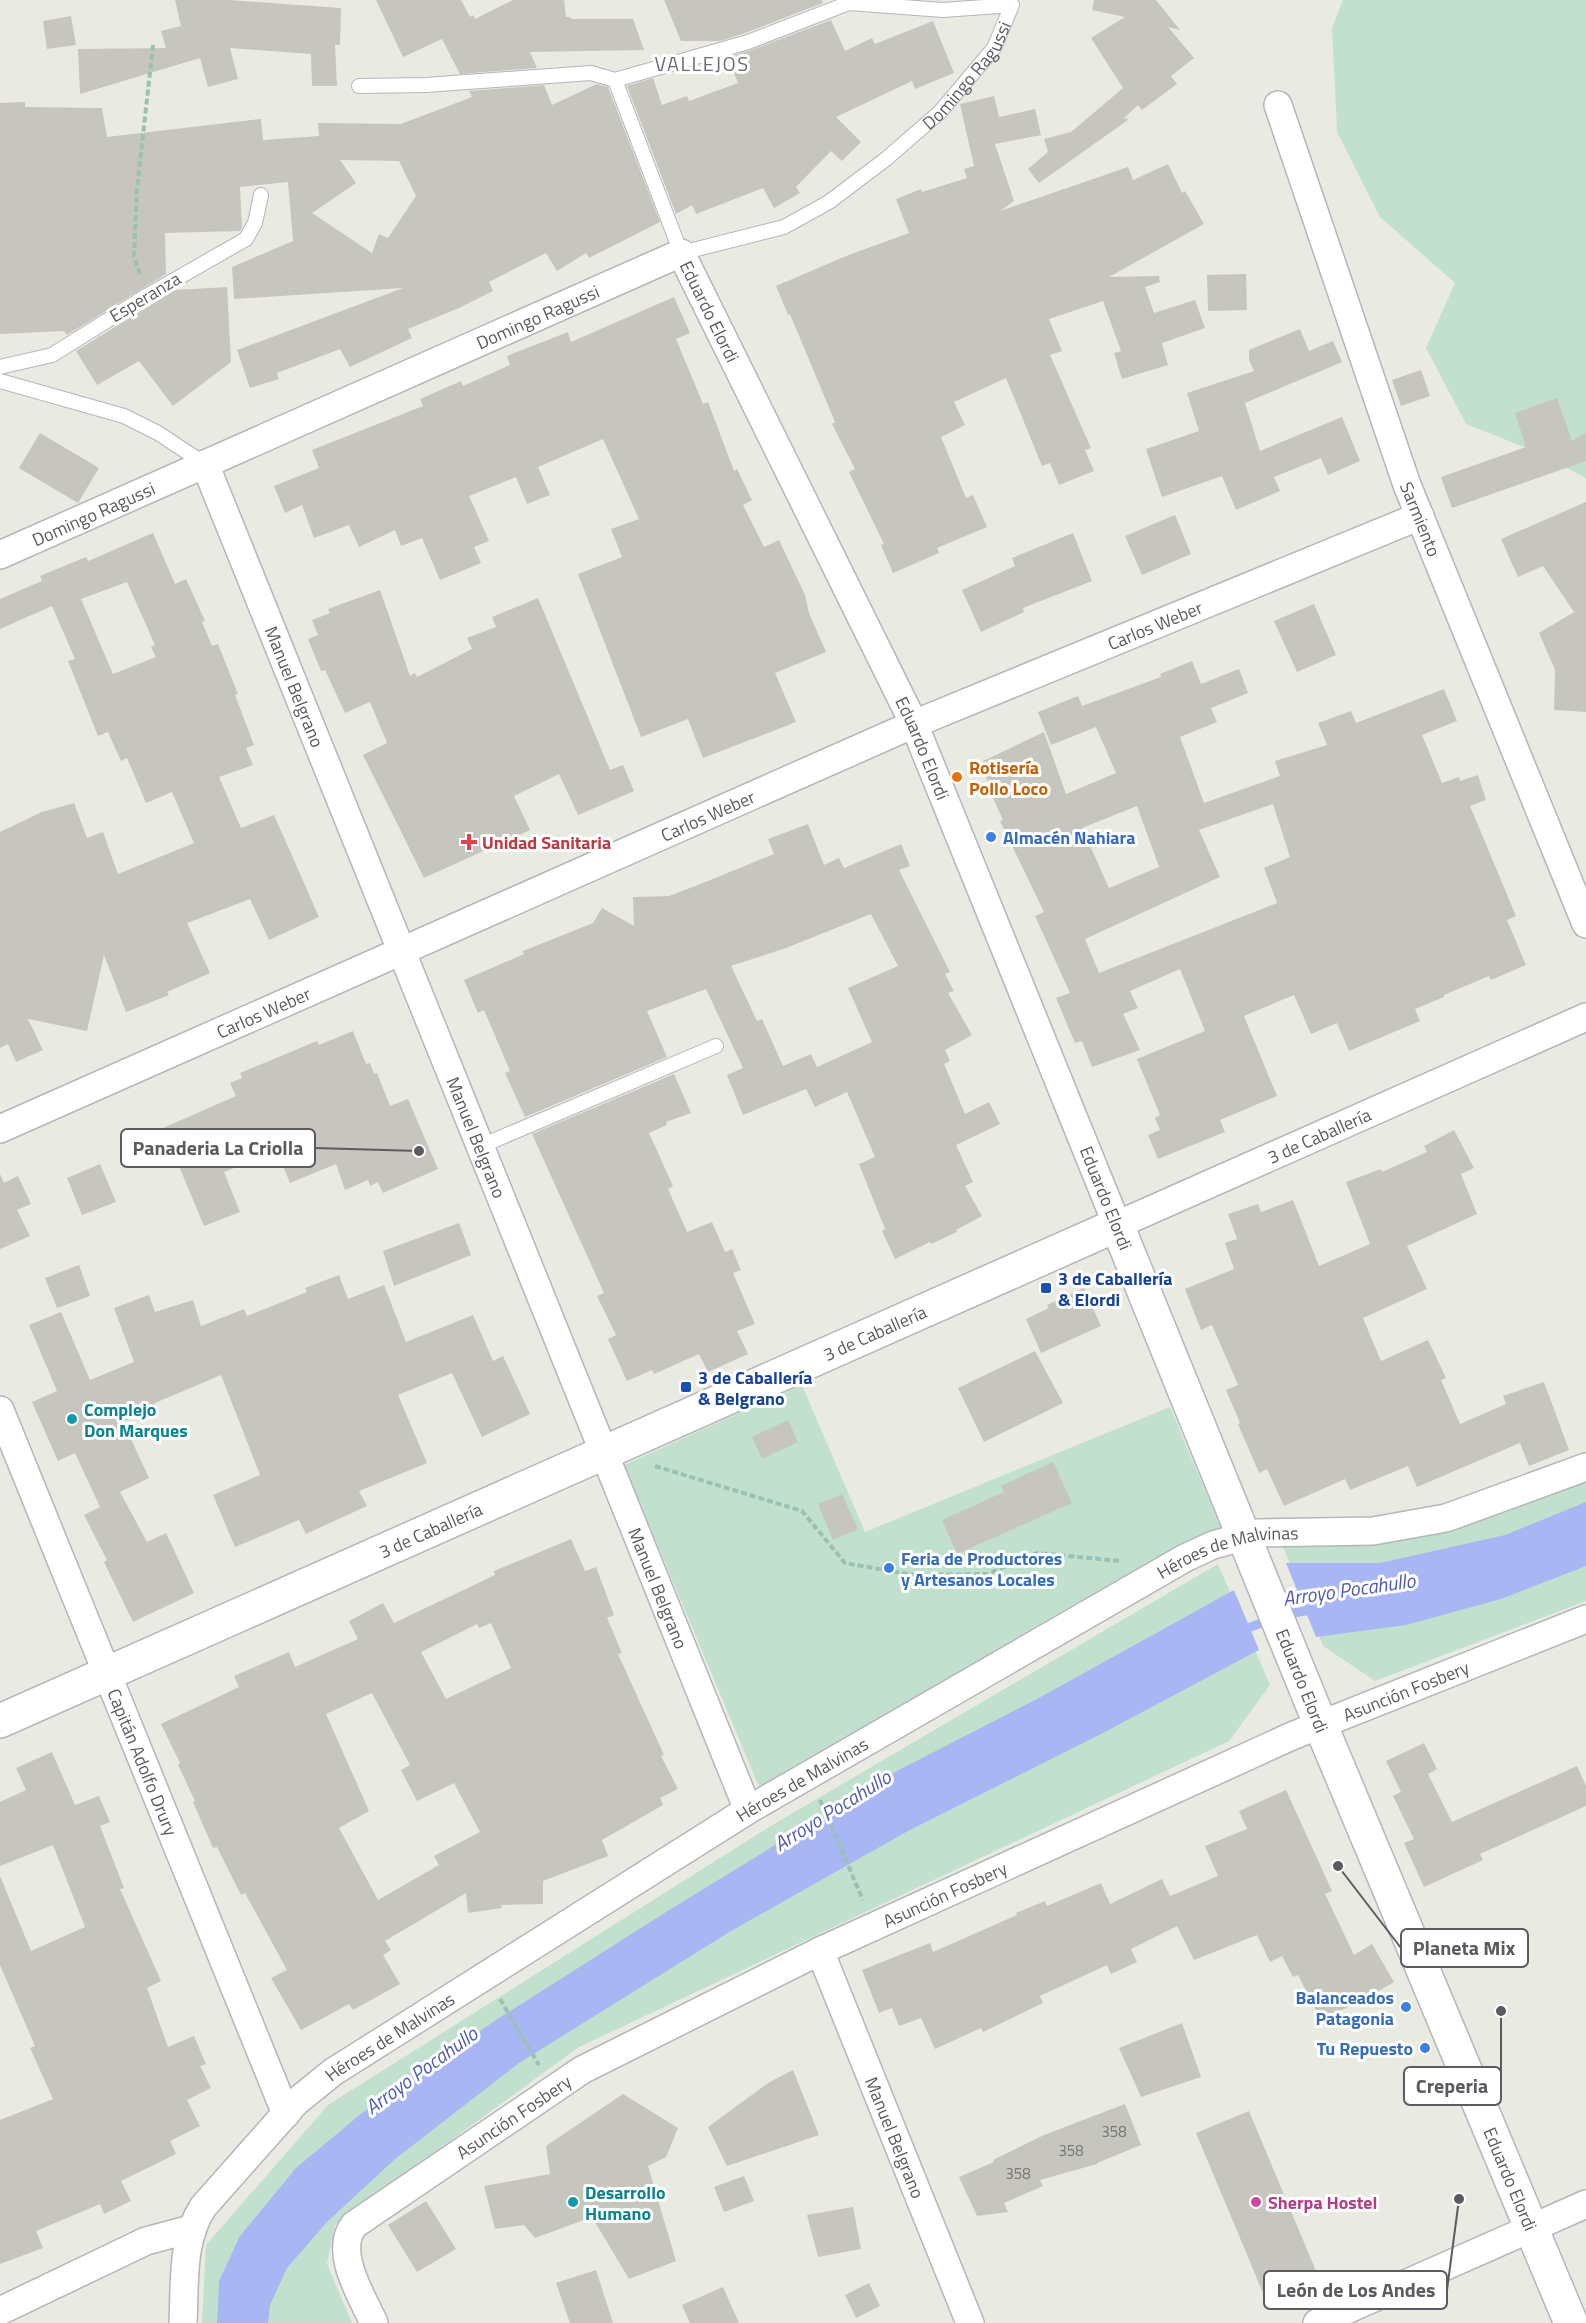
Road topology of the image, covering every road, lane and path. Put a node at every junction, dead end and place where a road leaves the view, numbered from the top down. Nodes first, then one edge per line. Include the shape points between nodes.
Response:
1 (153, 45) dead end
2 (615, 80) junction
3 (359, 86) dead end
4 (1278, 105) dead end
5 (261, 195) dead end
6 (681, 253) junction
7 (148, 295) junction
8 (0, 367) edge
9 (0, 381) edge
10 (205, 464) junction
11 (1420, 516) junction
12 (0, 555) edge
13 (914, 724) junction
14 (1586, 924) edge
15 (402, 951) junction
16 (1586, 1017) edge
17 (716, 1046) dead end
18 (0, 1129) edge
19 (481, 1146) junction
20 (1117, 1225) junction
21 (0, 1410) edge
22 (605, 1453) junction
23 (650, 1464) dead end
24 (1586, 1467) edge
25 (1249, 1550) junction
26 (1125, 1562) dead end
27 (1586, 1619) edge
28 (106, 1674) junction
29 (0, 1721) edge
30 (1322, 1726) junction
31 (808, 1774) junction
32 (748, 1810) junction
33 (874, 1926) junction
34 (820, 1951) junction
35 (486, 1976) junction
36 (553, 2090) junction
37 (286, 2114) junction
38 (1586, 2204) edge
39 (191, 2229) junction
40 (1531, 2229) junction
41 (0, 2311) edge
42 (183, 2323) edge
43 (374, 2323) edge
44 (970, 2323) edge
45 (1317, 2323) edge
46 (1571, 2323) edge

1 - 7 path via 137,189 134,256
2 - 3 lane via 591,73
2 - 6 lane
2 - 6 lane, Domingo Ragussi via 748,42 849,3 943,10 1012,5 994,48 940,112 829,202 784,227
4 - 11 street, Sarmiento
5 - 7 lane, Esperanza via 255,223 246,239
6 - 10 street, Domingo Ragussi
6 - 13 street, Eduardo Elordi
7 - 8 lane, Esperanza via 52,355
9 - 10 lane via 124,416
10 - 12 street, Domingo Ragussi
10 - 15 street, Manuel Belgrano
11 - 13 street, Carlos Weber
11 - 14 street, Sarmiento
13 - 15 street, Carlos Weber
13 - 20 street, Eduardo Elordi
15 - 18 street, Carlos Weber
15 - 19 street, Manuel Belgrano
16 - 20 street, 3 de Caballería
17 - 19 lane
19 - 22 street, Manuel Belgrano
20 - 22 main road, 3 de Caballería
20 - 25 main road, Eduardo Elordi
21 - 28 street, Capitán Adolfo Drury
22 - 28 main road, 3 de Caballería
22 - 32 street, Manuel Belgrano
23 - 26 path via 802,1511 845,1563 914,1575 988,1574 1037,1553
24 - 25 street, Héroes de Malvinas via 1446,1518 1373,1532 1272,1532
25 - 30 main road, Eduardo Elordi
25 - 31 street, Héroes de Malvinas via 1213,1545 1185,1558
27 - 30 street, Asunción Fosbery
28 - 29 main road, 3 de Caballería
28 - 37 street, Capitán Adolfo Drury
30 - 33 street, Asunción Fosbery via 1280,1741
30 - 40 main road, Eduardo Elordi
31 - 32 street, Héroes de Malvinas
31 - 33 path
32 - 35 street, Héroes de Malvinas
33 - 34 street, Asunción Fosbery
34 - 36 street, Asunción Fosbery via 597,2062
34 - 44 street, Manuel Belgrano
35 - 36 path
35 - 37 street, Héroes de Malvinas via 333,2072 307,2091
36 - 43 street, Asunción Fosbery via 349,2231 346,2257
37 - 39 street, Héroes de Malvinas via 203,2207
38 - 40 street
39 - 41 street via 146,2241
39 - 42 street, Héroes de Malvinas
40 - 45 street
40 - 46 main road, Eduardo Elordi

